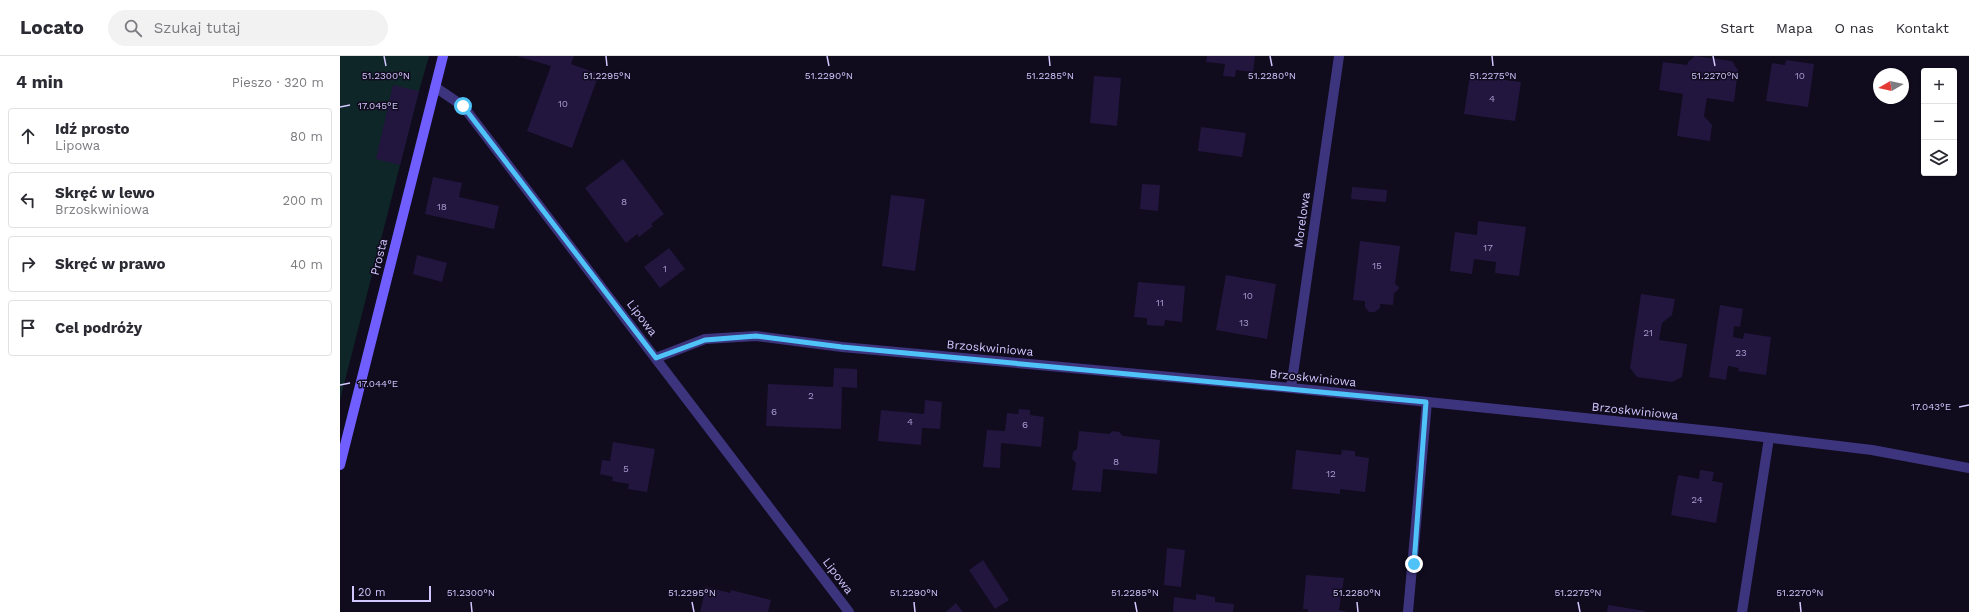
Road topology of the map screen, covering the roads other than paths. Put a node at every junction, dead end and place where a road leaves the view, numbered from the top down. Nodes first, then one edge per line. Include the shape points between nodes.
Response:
1 (443, 56) edge
2 (1339, 56) edge
3 (435, 87) junction
4 (656, 358) junction
5 (1290, 388) junction
6 (1426, 402) junction
7 (1769, 438) junction
8 (340, 465) edge
9 (1969, 468) edge
10 (849, 612) edge
11 (1408, 612) edge
12 (1742, 612) edge

1 - 3 street, Prosta
2 - 5 street, Morelowa
3 - 4 street, Lipowa via 463,106
3 - 8 street, Prosta
4 - 5 street, Brzoskwiniowa via 705,340 756,336 842,347
4 - 10 street, Lipowa
5 - 6 street, Brzoskwiniowa
6 - 7 street, Brzoskwiniowa
6 - 11 street
7 - 9 street, Brzoskwiniowa via 1872,450
7 - 12 street

